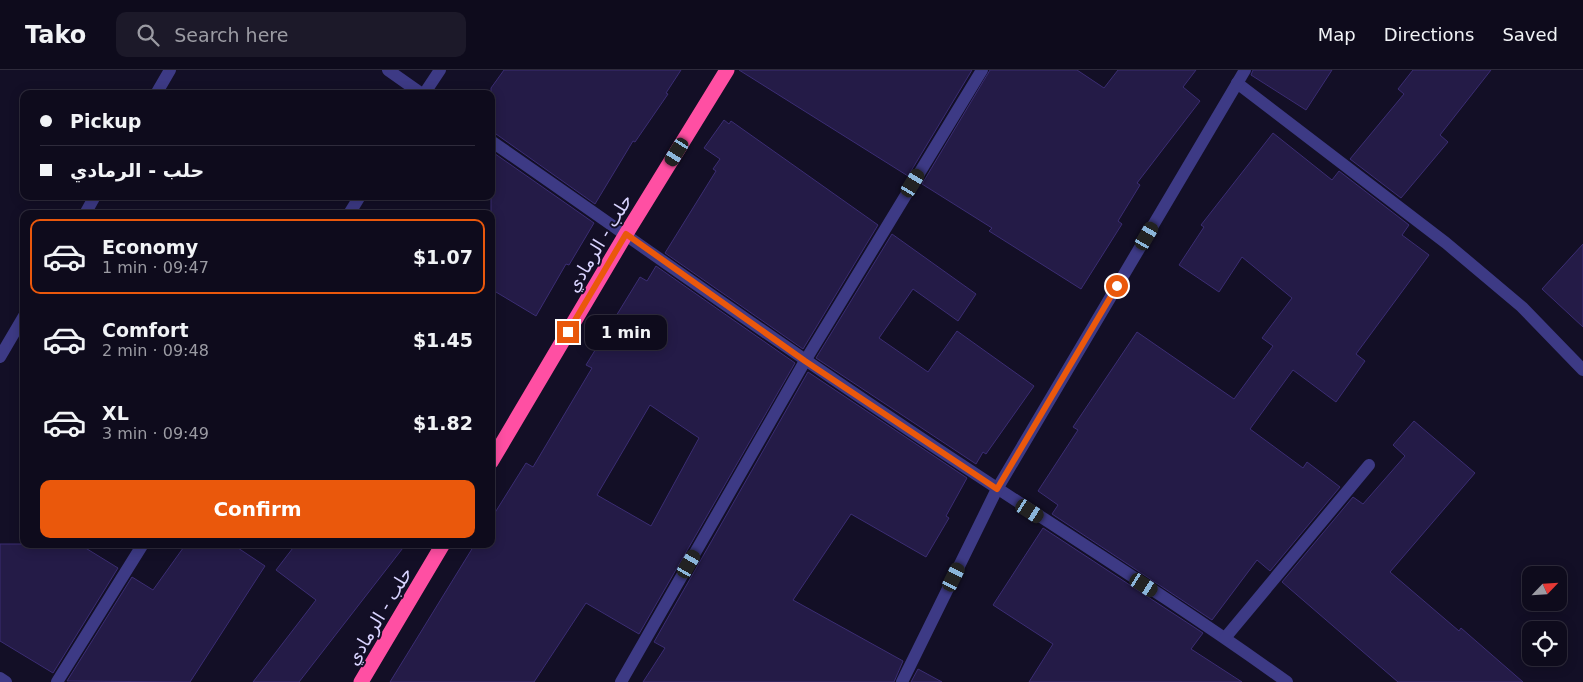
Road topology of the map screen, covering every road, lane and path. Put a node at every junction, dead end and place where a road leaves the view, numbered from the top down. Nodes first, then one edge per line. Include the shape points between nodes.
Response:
1 (170, 70) edge
2 (388, 70) edge
3 (440, 70) edge
4 (727, 70) edge
5 (982, 70) edge
6 (1245, 70) edge
7 (1237, 83) junction
8 (158, 90) edge
9 (417, 90) edge
10 (426, 90) edge
11 (495, 145) edge
12 (626, 234) junction
13 (20, 323) edge
14 (0, 356) edge
15 (805, 361) junction
16 (1583, 370) edge
17 (495, 455) edge
18 (1369, 465) dead end
19 (997, 489) junction
20 (140, 548) edge
21 (441, 548) edge
22 (1225, 638) junction
23 (0, 678) edge
24 (6, 682) edge
25 (56, 682) edge
26 (362, 682) edge
27 (622, 682) edge
28 (902, 682) edge
29 (1287, 682) edge

1 - 8 street
2 - 9 street
3 - 10 street
4 - 12 highway, حلب - الرمادي
5 - 15 street
6 - 7 street
7 - 16 street via 1446,243 1522,307
7 - 19 street
11 - 12 street
12 - 15 street
12 - 17 highway, حلب - الرمادي
13 - 14 street
15 - 19 street
15 - 27 street
18 - 22 street
19 - 22 street
19 - 28 street
20 - 25 street
21 - 26 highway, حلب - الرمادي
22 - 29 street
23 - 24 street

